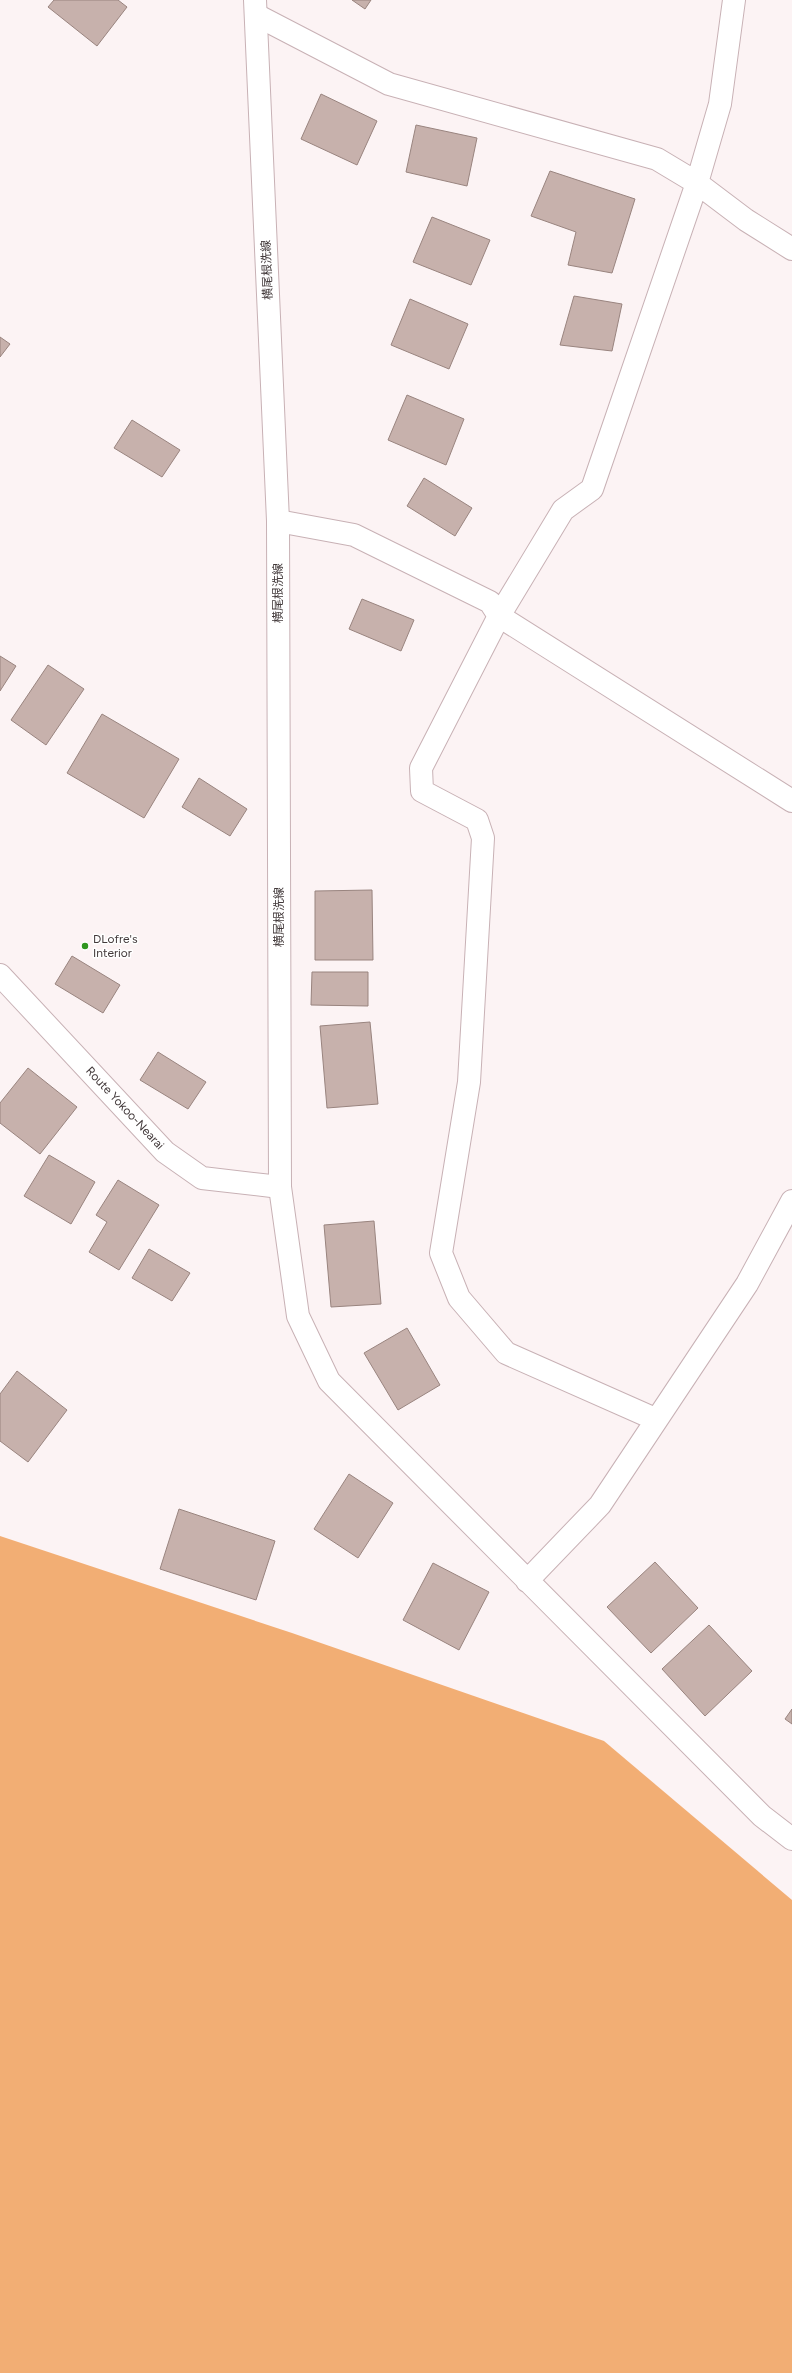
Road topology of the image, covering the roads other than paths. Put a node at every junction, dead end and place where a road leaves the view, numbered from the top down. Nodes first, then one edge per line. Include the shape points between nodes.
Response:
1 (734, 0) edge
2 (256, 7) edge
3 (697, 183) junction
4 (792, 249) edge
5 (278, 521) junction
6 (499, 616) junction
7 (792, 801) edge
8 (0, 974) edge
9 (280, 1187) junction
10 (792, 1201) edge
11 (655, 1419) junction
12 (526, 1581) junction
13 (792, 1839) edge

1 - 3 street via 720,104
2 - 3 street via 389,84 657,159
2 - 5 street, 横尾根洗線
3 - 4 street via 746,220
3 - 6 street via 592,489 563,510
5 - 6 street via 354,534 490,602
5 - 9 street, 横尾根洗線
6 - 7 street
6 - 11 street via 421,768 422,791 477,820 482,838 469,1082 441,1253 459,1298 506,1353
8 - 9 street, Route Yokoo-Nearai via 165,1152 202,1178
9 - 12 street, 横尾根洗線 via 298,1316 329,1381
10 - 11 street via 746,1284
11 - 12 street via 600,1505
12 - 13 street, 横尾根洗線 via 762,1816

